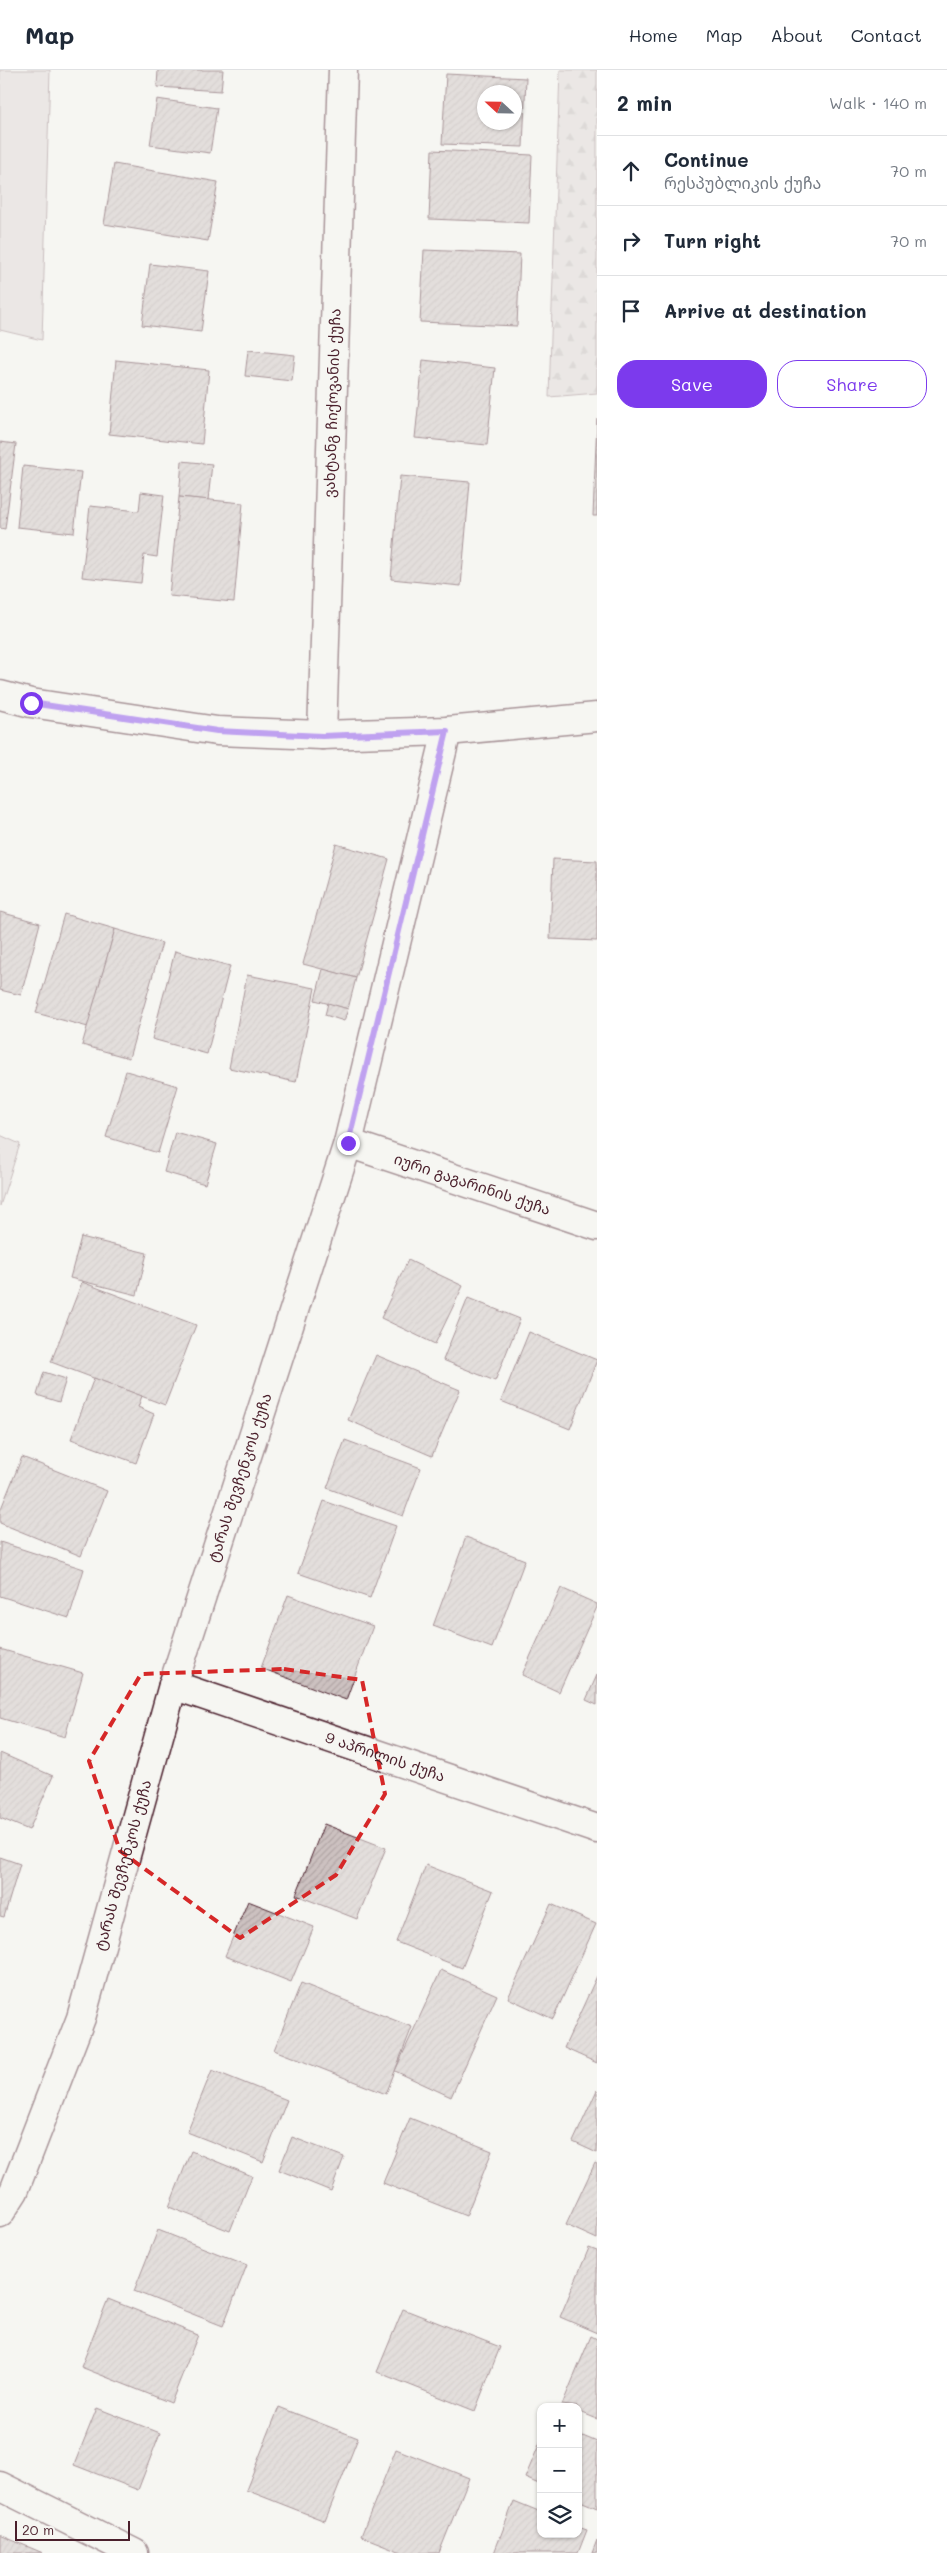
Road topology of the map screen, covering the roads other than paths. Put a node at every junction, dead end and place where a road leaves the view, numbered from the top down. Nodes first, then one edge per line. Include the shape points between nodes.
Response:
1 (343, 70) edge
2 (0, 695) edge
3 (597, 717) edge
4 (447, 731) junction
5 (322, 736) junction
6 (348, 1143) junction
7 (597, 1226) edge
8 (173, 1685) junction
9 (597, 1829) edge
10 (0, 2213) edge
11 (0, 2486) edge
12 (134, 2553) edge

1 - 5 street, ვახტანგ ჩიქოვანის ქუჩა
2 - 5 street via 31,703 217,731
3 - 4 street
4 - 5 street
4 - 6 street, ტარას შევჩენკოს ქუჩა
6 - 7 street, იური გაგარინის ქუჩა
6 - 8 street, ტარას შევჩენკოს ქუჩა
8 - 9 street, 9 აპრილის ქუჩა
8 - 10 street, ტარას შევჩენკოს ქუჩა via 81,2018 14,2191
11 - 12 street

